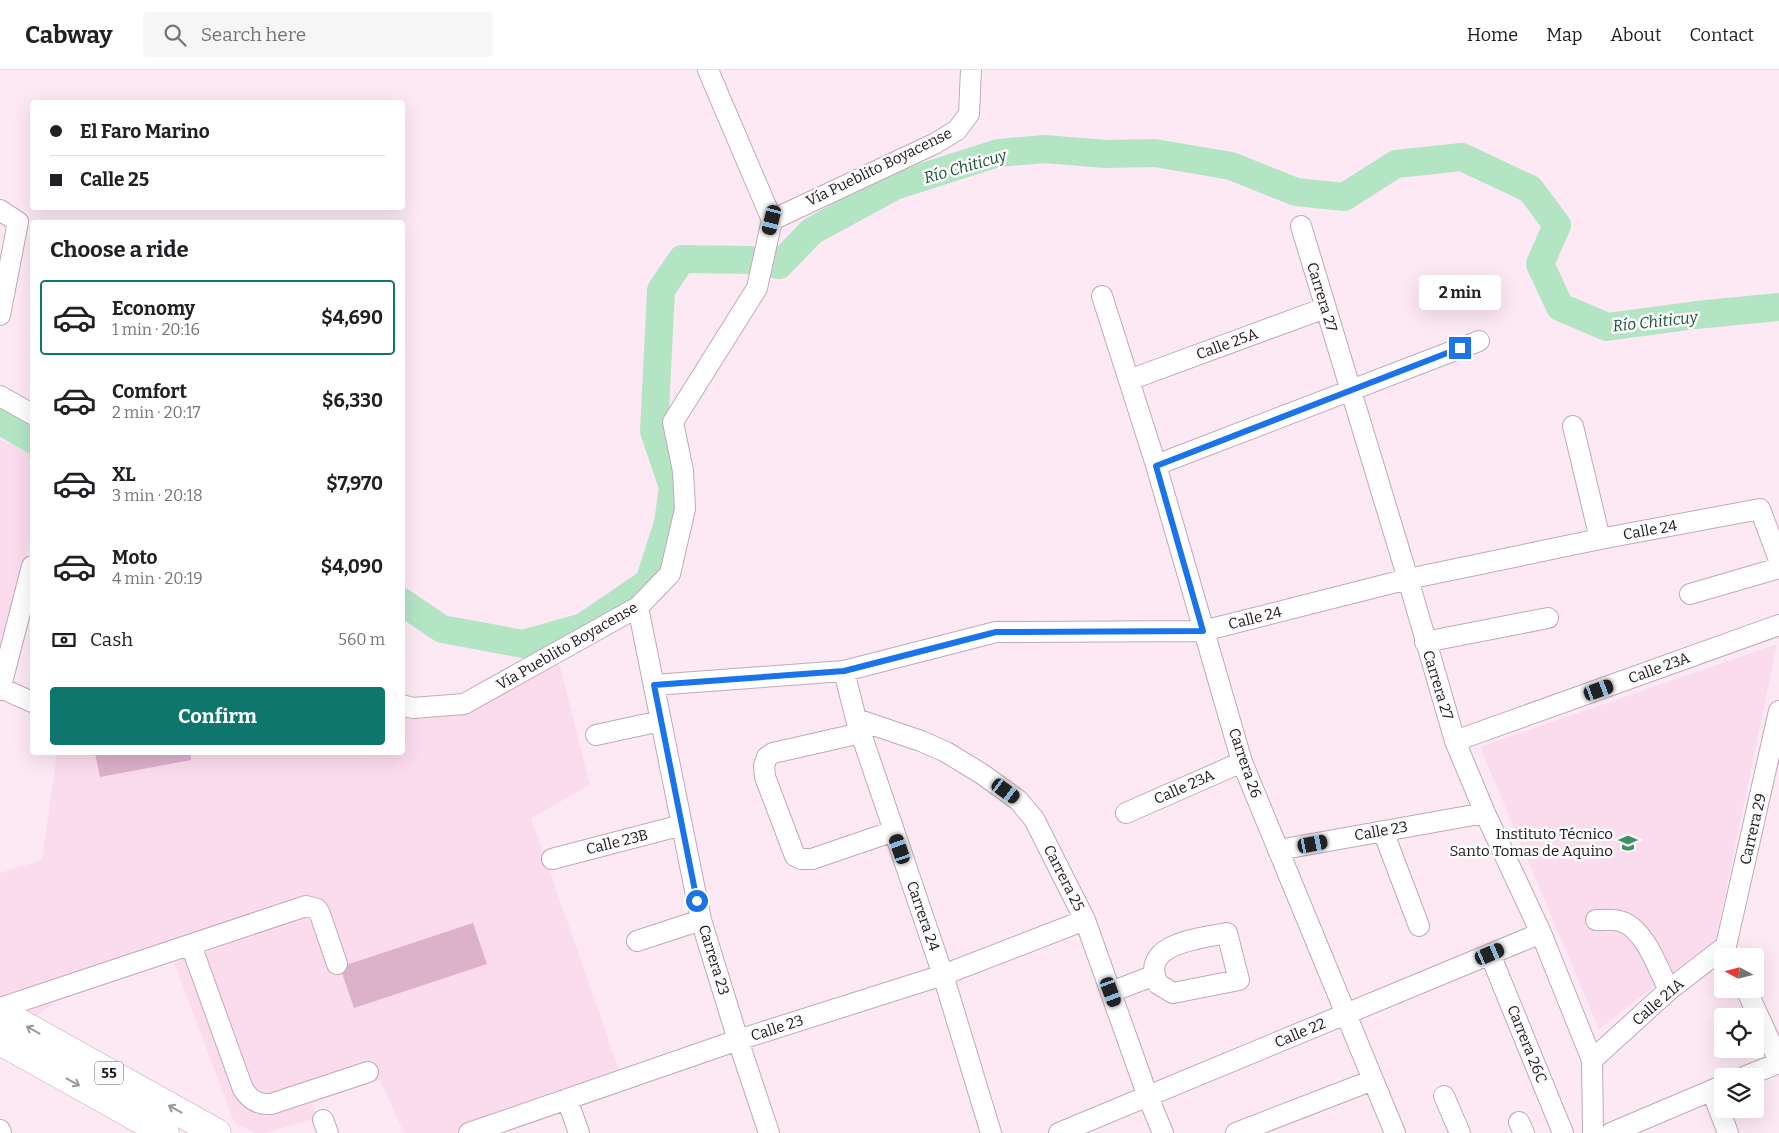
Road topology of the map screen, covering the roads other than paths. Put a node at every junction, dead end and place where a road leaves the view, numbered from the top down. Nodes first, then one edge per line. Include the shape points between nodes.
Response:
1 (708, 70) edge
2 (971, 70) edge
3 (0, 210) edge
4 (772, 220) junction
5 (1301, 226) dead end
6 (1102, 296) dead end
7 (1325, 308) junction
8 (0, 315) edge
9 (1479, 341) dead end
10 (1129, 380) junction
11 (1350, 391) junction
12 (0, 396) edge
13 (30, 413) edge
14 (1573, 426) dead end
15 (1156, 466) junction
16 (1600, 539) junction
17 (1779, 560) edge
18 (1779, 568) edge
19 (30, 574) edge
20 (1408, 579) junction
21 (1690, 594) dead end
22 (638, 607) junction
23 (1548, 618) dead end
24 (1779, 626) edge
25 (1203, 631) junction
26 (1425, 642) junction
27 (844, 671) junction
28 (654, 685) junction
29 (0, 689) edge
30 (30, 701) edge
31 (405, 706) edge
32 (1779, 711) edge
33 (661, 721) junction
34 (858, 726) junction
35 (596, 735) dead end
36 (1455, 742) junction
37 (1775, 752) edge
38 (1242, 762) junction
39 (1772, 781) edge
40 (1485, 812) junction
41 (1126, 813) dead end
42 (682, 825) junction
43 (894, 831) junction
44 (1383, 831) junction
45 (1278, 850) junction
46 (552, 859) dead end
47 (701, 920) junction
48 (1085, 920) junction
49 (1596, 920) dead end
50 (1419, 926) dead end
51 (1541, 933) junction
52 (637, 941) dead end
53 (191, 945) junction
54 (1729, 948) edge
55 (1490, 954) junction
56 (1714, 960) edge
57 (337, 964) dead end
58 (943, 975) junction
59 (1155, 975) dead end
60 (1669, 990) junction
61 (1111, 992) junction
62 (1750, 998) edge
63 (0, 1008) edge
64 (0, 1012) edge
65 (1345, 1014) junction
66 (738, 1040) junction
67 (0, 1041) edge
68 (1592, 1060) junction
69 (1779, 1062) edge
70 (1764, 1068) edge
71 (368, 1072) dead end
72 (1373, 1080) junction
73 (1714, 1089) edge
74 (1444, 1096) dead end
75 (1148, 1097) junction
76 (567, 1099) junction
77 (1724, 1118) edge
78 (166, 1133) edge
79 (217, 1133) edge
80 (469, 1133) edge
81 (579, 1133) edge
82 (769, 1133) edge
83 (991, 1133) edge
84 (1059, 1133) edge
85 (1163, 1133) edge
86 (1236, 1133) edge
87 (1395, 1133) edge
88 (1460, 1133) edge
89 (1563, 1133) edge
90 (1593, 1133) edge
91 (1611, 1133) edge
92 (1728, 1133) edge

1 - 4 street
2 - 4 street, Vía Pueblito Boyacense via 969,114 957,130
3 - 8 street via 18,222
4 - 22 street, Vía Pueblito Boyacense via 757,288 673,422 683,472 685,509 670,574
5 - 7 street, Carrera 27
6 - 10 street, Carrera 26
7 - 10 street, Calle 25A
7 - 11 street, Carrera 27
9 - 11 street
10 - 15 street, Carrera 26
11 - 15 street
11 - 20 street, Carrera 27
12 - 13 street
14 - 16 street
15 - 25 street, Carrera 26
16 - 17 street, Calle 24 via 1760,509
16 - 20 street, Calle 24
18 - 21 street
19 - 29 street
20 - 25 street, Calle 24
20 - 26 street, Carrera 27
22 - 28 street, Carrera 23
22 - 31 street, Vía Pueblito Boyacense via 464,704
23 - 26 street
24 - 36 street, Calle 23A
25 - 27 street, Calle 24 via 996,632
25 - 38 street, Carrera 26
26 - 36 street, Carrera 27
27 - 28 street, Calle 24
27 - 34 street, Carrera 24
28 - 33 street, Carrera 23
29 - 30 street
32 - 37 street, Carrera 29
33 - 35 street
33 - 42 street, Carrera 23
34 - 43 street, Carrera 24
34 - 43 street via 773,753 767,757 764,766 765,777 795,856 801,859 812,859
34 - 48 street, Carrera 25 via 921,741 946,752 1018,800 1034,819
36 - 40 street, Carrera 27
37 - 39 street, Carrera 29
38 - 41 street, Calle 23A
38 - 45 street, Carrera 26
39 - 54 street, Carrera 29
40 - 44 street, Calle 23
40 - 51 street, Carrera 27
42 - 46 street, Calle 23B
42 - 47 street, Carrera 23
43 - 58 street, Carrera 24
44 - 45 street, Calle 23
44 - 50 street
45 - 65 street, Carrera 26
47 - 52 street
47 - 66 street, Carrera 23
48 - 58 street, Calle 23
48 - 61 street, Carrera 25
49 - 60 street via 1620,921 1641,936
51 - 55 street, Calle 22
51 - 68 street, Carrera 27
53 - 57 street via 306,906 320,914
53 - 63 street
53 - 71 street via 243,1089 252,1100 271,1104
55 - 65 street, Calle 22
55 - 89 street, Carrera 26C
56 - 60 street, Calle 21A
58 - 66 street, Calle 23
58 - 83 street, Carrera 24
59 - 61 street
60 - 68 street, Calle 21A
61 - 75 street, Carrera 25
62 - 69 street
79 -> 64 highway, 55
65 - 72 street, Carrera 26
65 - 75 street, Calle 22
66 - 76 street, Calle 23
66 - 82 street, Carrera 23
67 -> 78 highway, 55
68 - 90 street, Carrera 27
69 - 70 street
72 - 86 street
72 - 87 street, Carrera 26
73 - 91 street
74 - 88 street
75 - 84 street, Calle 22
75 - 85 street, Carrera 25
76 - 80 street, Calle 23
76 - 81 street
77 - 92 street

